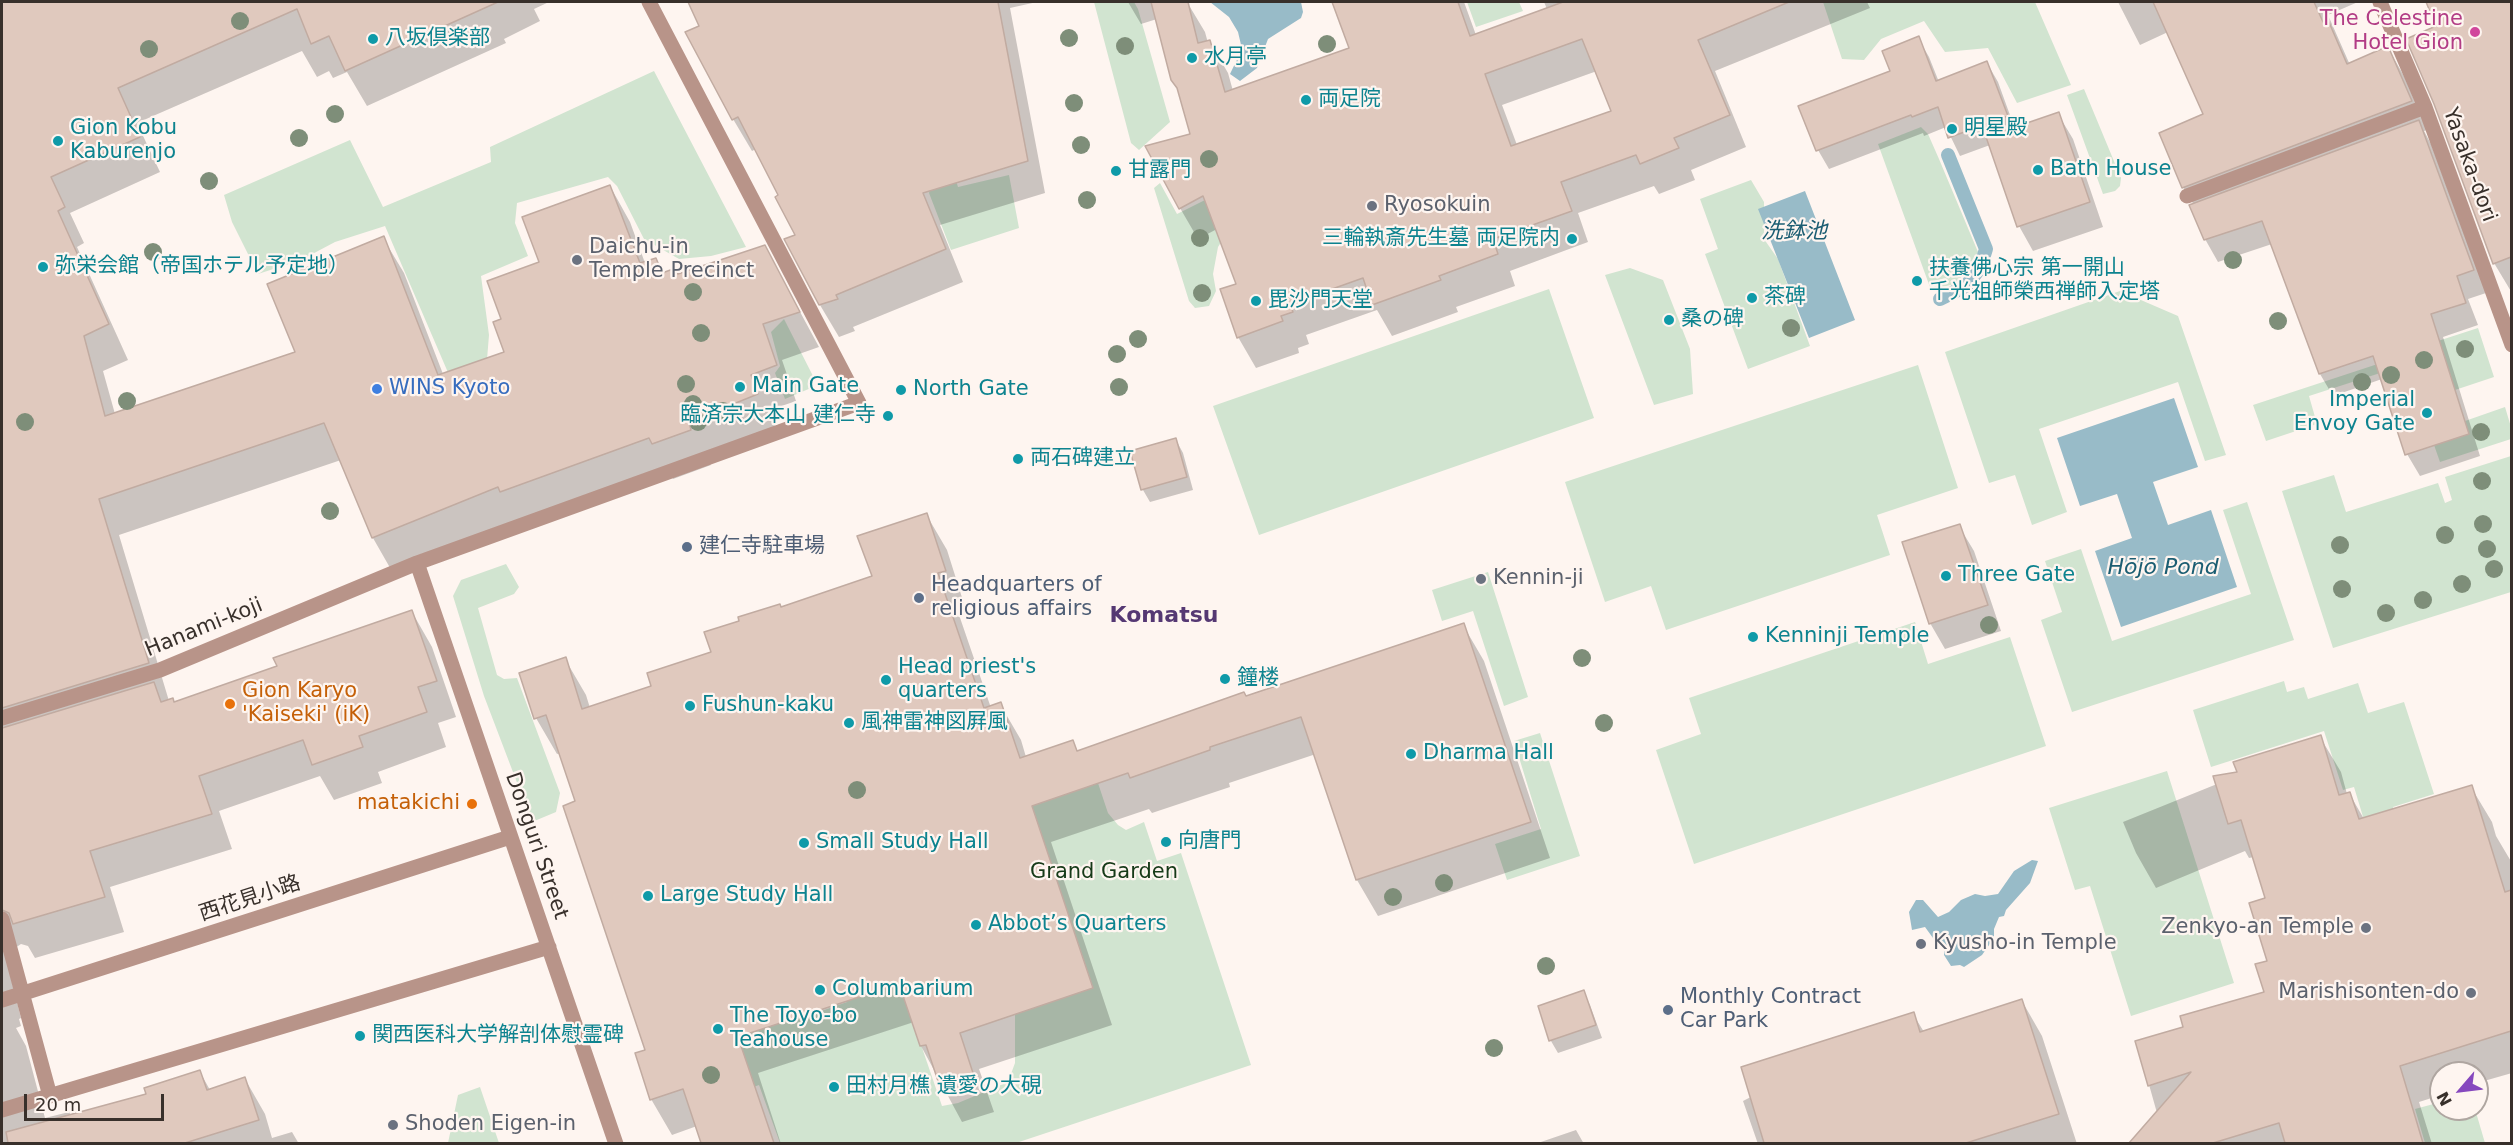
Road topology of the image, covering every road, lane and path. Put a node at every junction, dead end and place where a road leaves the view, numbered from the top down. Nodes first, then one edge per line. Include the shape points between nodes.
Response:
1 (649, 2) edge
2 (2380, 2) edge
3 (2425, 107) junction
4 (2187, 196) dead end
5 (2511, 345) edge
6 (417, 563) junction
7 (2, 718) edge
8 (510, 837) junction
9 (2, 919) edge
10 (549, 947) junction
11 (23, 993) junction
12 (2, 1000) edge
13 (50, 1096) junction
14 (2, 1110) edge
15 (616, 1143) edge

1 - 6 street, Hanami-koji via 859,403
2 - 3 street, Yasaka-dori
3 - 4 street
3 - 5 street, Yasaka-dori
6 - 7 street, Hanami-koji via 160,670
6 - 8 street, Donguri Street
8 - 10 street, Donguri Street
8 - 11 street, 西花見小路
9 - 11 street
10 - 13 street
10 - 15 street, Donguri Street
11 - 12 street, 西花見小路
11 - 13 street
13 - 14 street

